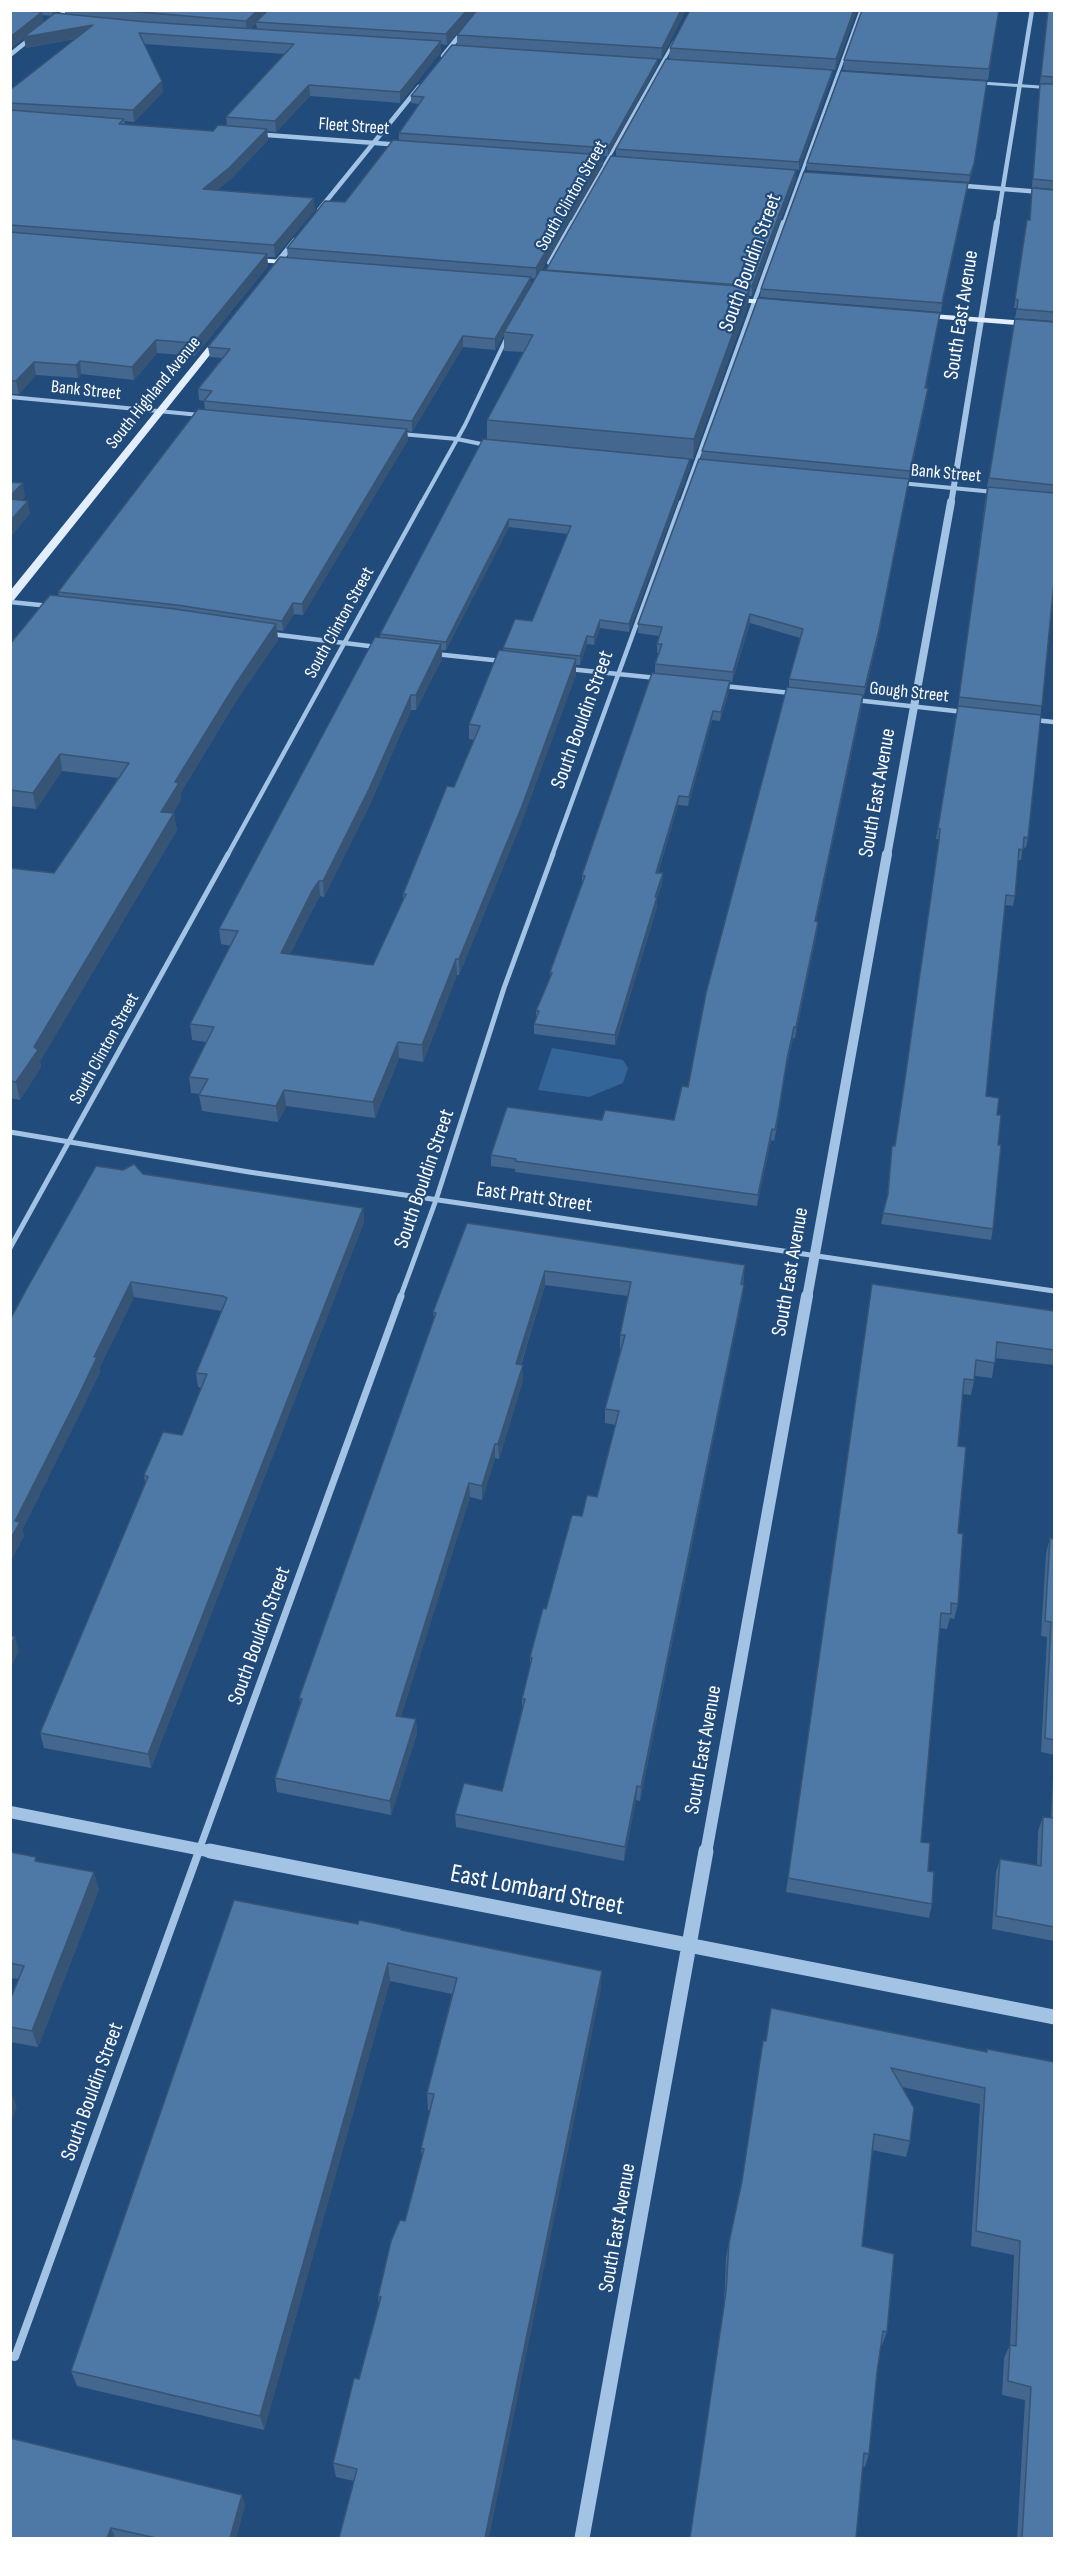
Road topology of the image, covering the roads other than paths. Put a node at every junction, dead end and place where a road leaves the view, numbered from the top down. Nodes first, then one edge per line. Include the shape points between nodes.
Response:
1 (67, 10) edge
2 (480, 10) edge
3 (861, 10) edge
4 (1032, 10) edge
5 (44, 19) edge
6 (55, 20) junction
7 (66, 20) edge
8 (677, 36) edge
9 (438, 47) edge
10 (450, 48) junction
11 (462, 49) edge
12 (10, 55) edge
13 (651, 61) edge
14 (663, 62) junction
15 (674, 63) edge
16 (435, 66) edge
17 (838, 73) junction
18 (849, 74) edge
19 (974, 82) edge
20 (420, 84) edge
21 (1019, 85) junction
22 (1054, 87) edge
23 (245, 134) edge
24 (373, 143) junction
25 (404, 145) edge
26 (598, 159) edge
27 (608, 160) junction
28 (618, 161) edge
29 (792, 174) edge
30 (801, 174) junction
31 (809, 175) edge
32 (944, 185) edge
33 (1002, 189) junction
34 (1054, 193) edge
35 (315, 215) edge
36 (301, 233) edge
37 (240, 259) edge
38 (278, 262) junction
39 (307, 264) edge
40 (270, 272) edge
41 (545, 272) edge
42 (719, 298) edge
43 (754, 301) junction
44 (789, 304) edge
45 (906, 313) edge
46 (981, 320) junction
47 (1054, 326) edge
48 (225, 330) edge
49 (511, 331) edge
50 (10, 397) edge
51 (160, 412) junction
52 (211, 417) edge
53 (398, 433) edge
54 (457, 439) junction
55 (490, 445) edge
56 (694, 464) junction
57 (703, 465) edge
58 (890, 482) edge
59 (953, 488) junction
60 (1000, 493) edge
61 (10, 600) edge
62 (53, 606) edge
63 (269, 634) edge
64 (345, 644) junction
65 (382, 648) edge
66 (426, 653) edge
67 (509, 662) edge
68 (567, 668) edge
69 (617, 674) junction
70 (661, 679) edge
71 (716, 685) edge
72 (803, 694) edge
73 (849, 699) edge
74 (913, 706) junction
75 (973, 713) edge
76 (1031, 720) edge
77 (1054, 722) edge
78 (10, 1132) edge
79 (69, 1142) junction
80 (436, 1200) junction
81 (10, 1248) edge
82 (813, 1256) junction
83 (1054, 1291) edge
84 (10, 1812) edge
85 (199, 1849) junction
86 (688, 1945) junction
87 (1054, 2017) edge
88 (13, 2356) edge
89 (582, 2538) edge

1 - 6 street
2 - 10 street
3 - 17 street, South Bouldin Street
4 - 21 street, South East Avenue
5 - 6 street
6 - 7 street
6 - 12 street
8 - 14 street, South Clinton Street
9 - 10 street
10 - 11 street
10 - 16 street
13 - 14 street
14 - 15 street
14 - 27 street, South Clinton Street
17 - 18 street
17 - 30 street, South Bouldin Street
19 - 21 street
20 - 24 street
21 - 22 street
21 - 33 street, South East Avenue
23 - 24 street, Fleet Street
24 - 25 street, Fleet Street
24 - 35 street
26 - 27 street
27 - 28 street
27 - 41 street, South Clinton Street
29 - 30 street
30 - 31 street
30 - 43 street, South Bouldin Street
32 - 33 street
33 - 34 street
33 - 46 street, South East Avenue
36 - 38 street
37 - 38 main road
38 - 39 main road
38 - 40 main road
42 - 43 main road
43 - 44 main road
43 - 56 street, South Bouldin Street
45 - 46 main road
46 - 47 main road
46 - 59 street, South East Avenue
48 - 51 main road, South Highland Avenue
49 - 54 street, South Clinton Street
50 - 51 street, Bank Street
51 - 52 street, Bank Street
51 - 61 main road, South Highland Avenue
53 - 54 street
54 - 55 street
54 - 64 street, South Clinton Street
56 - 57 street
56 - 69 street, South Bouldin Street
58 - 59 street, Bank Street
59 - 60 street, Bank Street
59 - 74 street, South East Avenue
61 - 62 street
63 - 64 street
64 - 65 street
64 - 79 street, South Clinton Street
66 - 67 street
68 - 69 street
69 - 70 street
69 - 80 street, South Bouldin Street via 504,988
71 - 72 street
73 - 74 street, Gough Street
74 - 75 street, Gough Street
74 - 82 street, South East Avenue
76 - 77 street
78 - 79 street, East Pratt Street
79 - 80 street, East Pratt Street
79 - 81 street, South Clinton Street
80 - 82 street, East Pratt Street
80 - 85 street, South Bouldin Street
82 - 83 street, East Pratt Street
82 - 86 street, South East Avenue
84 - 85 street, East Lombard Street
85 - 86 street, East Lombard Street
85 - 88 street, South Bouldin Street
86 - 87 street, East Lombard Street
86 - 89 street, South East Avenue

